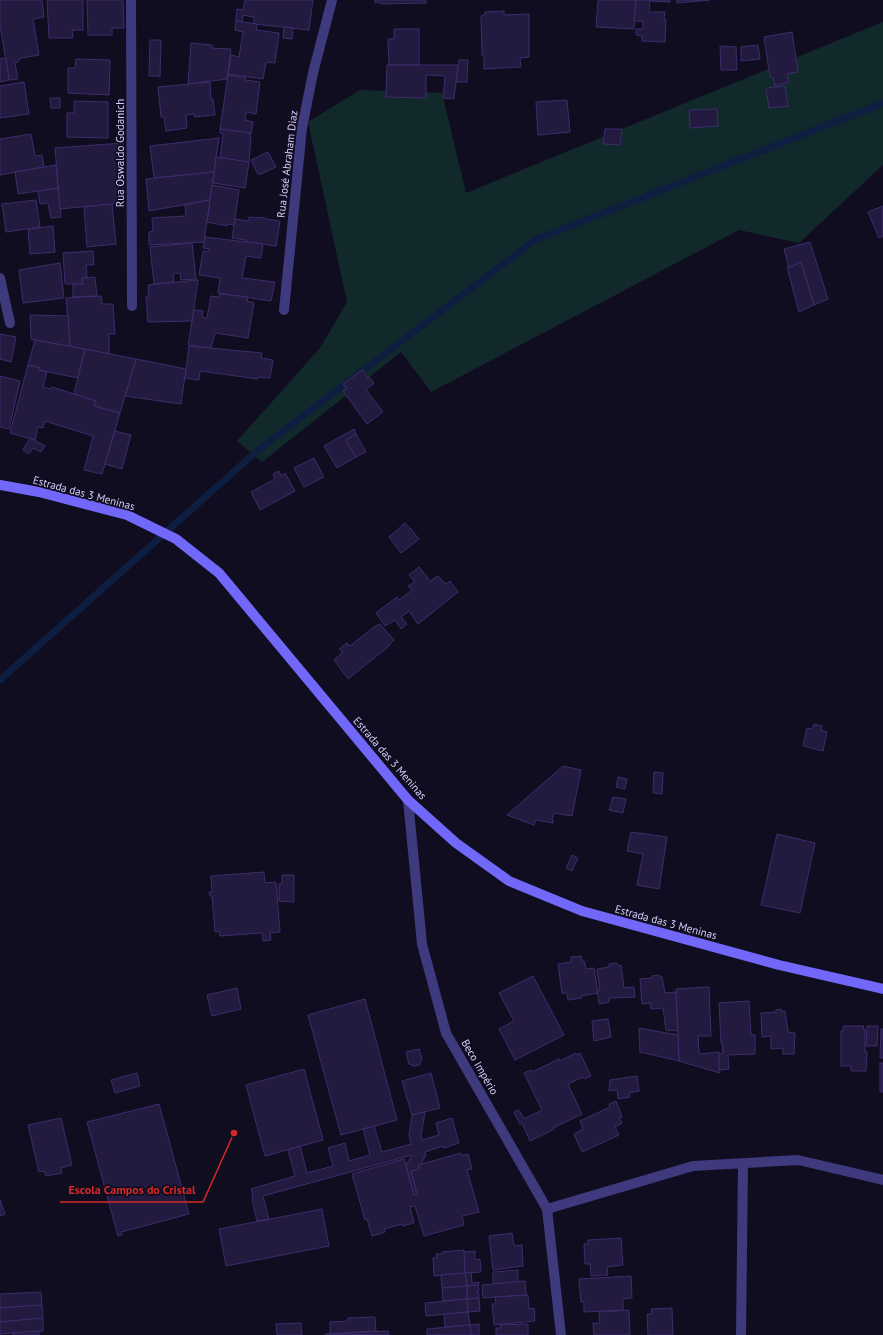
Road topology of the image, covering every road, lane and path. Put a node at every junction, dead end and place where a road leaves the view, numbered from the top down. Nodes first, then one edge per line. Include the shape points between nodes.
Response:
1 (131, 0) edge
2 (332, 0) edge
3 (0, 278) edge
4 (132, 306) dead end
5 (284, 310) dead end
6 (10, 323) dead end
7 (0, 485) edge
8 (408, 800) junction
9 (883, 988) edge
10 (743, 1164) junction
11 (883, 1180) edge
12 (547, 1209) junction
13 (561, 1335) edge
14 (741, 1335) edge

1 - 4 street, Rua Oswaldo Godanich
2 - 5 street, Rua José Abraham Diaz via 302,128
3 - 6 street
7 - 8 main road, Estrada das 3 Meninas via 39,492 127,515 176,540 219,573
8 - 9 main road, Estrada das 3 Meninas via 456,843 509,881 582,911 779,965
8 - 12 street, Beco Império via 422,944 446,1033
10 - 11 street via 798,1160
10 - 12 street via 693,1166
10 - 14 street
12 - 13 street, Beco Império

